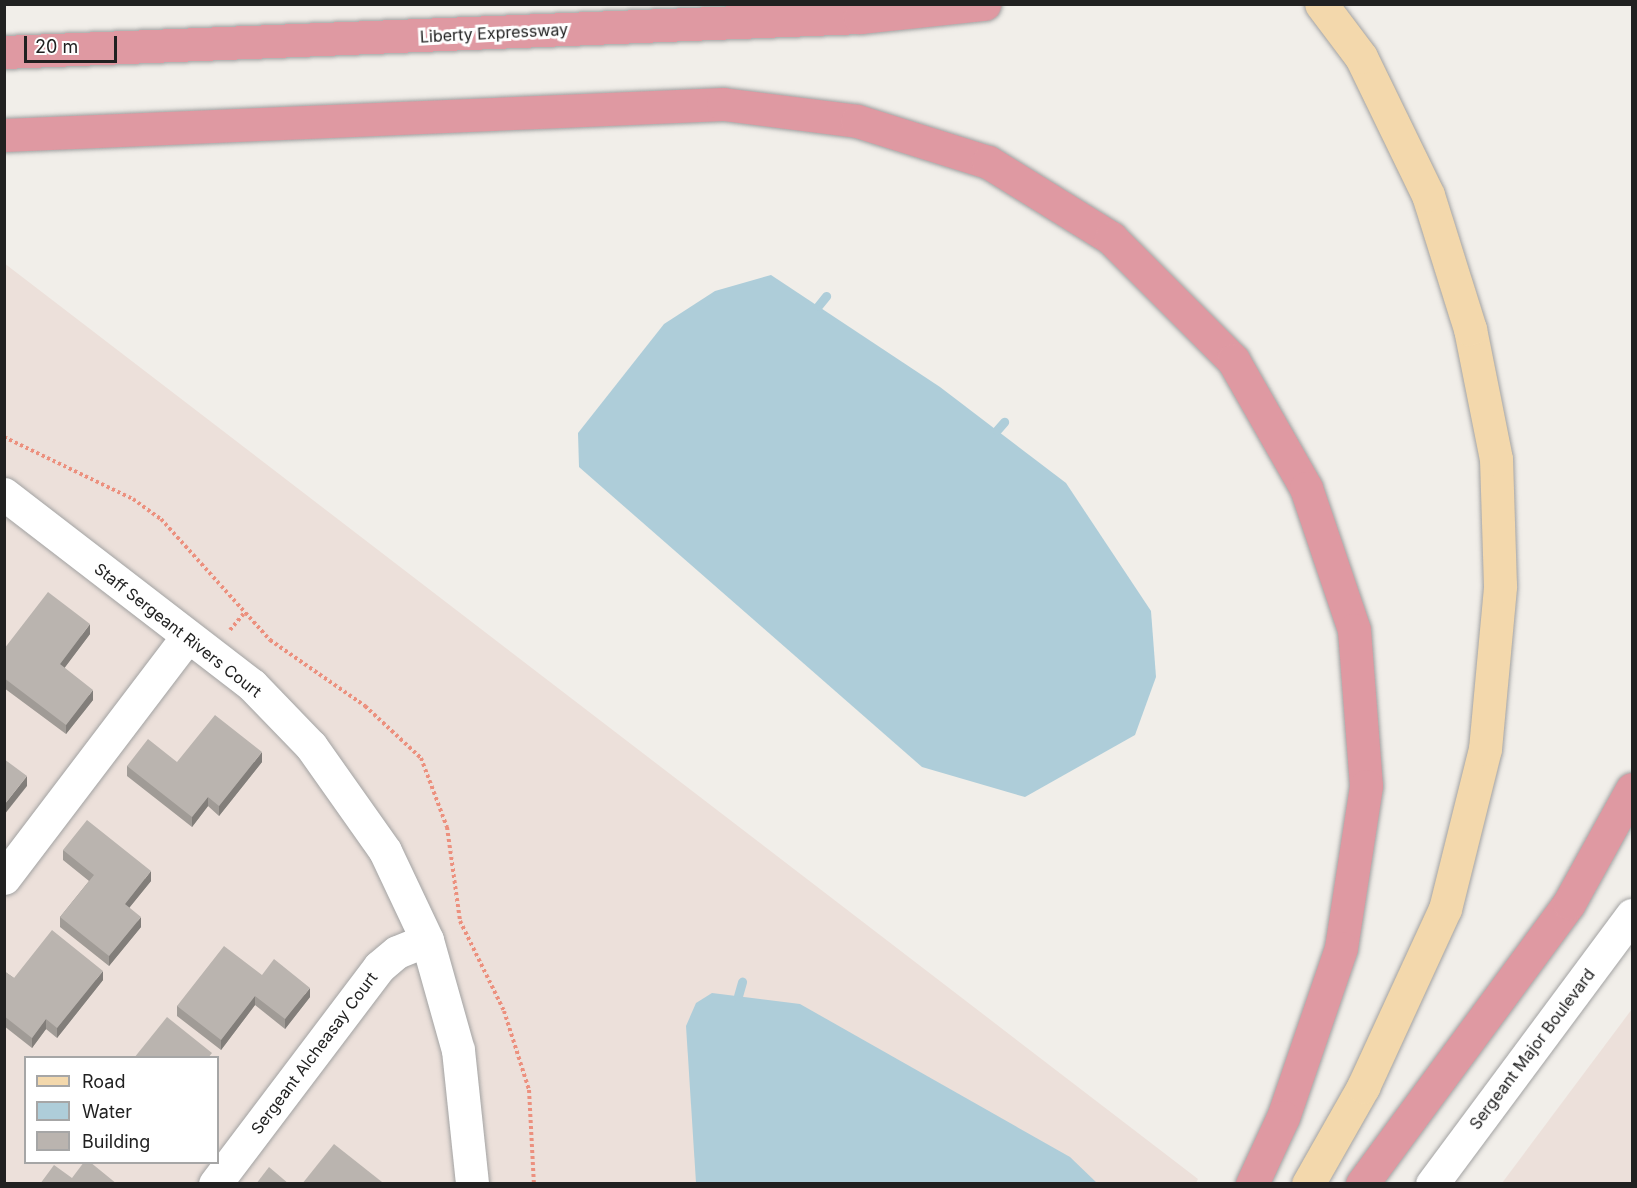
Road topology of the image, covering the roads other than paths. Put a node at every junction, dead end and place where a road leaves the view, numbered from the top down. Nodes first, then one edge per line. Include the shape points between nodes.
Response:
1 (984, 4) edge
2 (1321, 4) edge
3 (4, 52) edge
4 (4, 135) edge
5 (4, 494) edge
6 (187, 637) junction
7 (1632, 789) edge
8 (4, 878) edge
9 (1632, 915) edge
10 (427, 940) junction
11 (215, 1184) edge
12 (472, 1184) edge
13 (1252, 1184) edge
14 (1308, 1184) edge
15 (1362, 1184) edge
16 (1432, 1184) edge

1 - 3 highway, Liberty Expressway via 848,18
2 - 14 main road via 1361,57 1428,195 1470,329 1496,459 1500,586 1485,749 1445,909 1363,1087
4 - 13 highway via 723,104 857,122 988,162 1111,238 1233,360 1306,488 1354,630 1366,786 1341,948 1283,1117
5 - 6 street, Staff Sergeant Rivers Court
6 - 8 street
6 - 10 street, Staff Sergeant Rivers Court via 252,685 311,746 385,851
7 - 15 highway via 1569,903
9 - 16 street, Sergeant Major Boulevard
10 - 11 street, Sergeant Alcheasay Court via 397,952 379,967
10 - 12 street, Staff Sergeant Rivers Court via 458,1050

